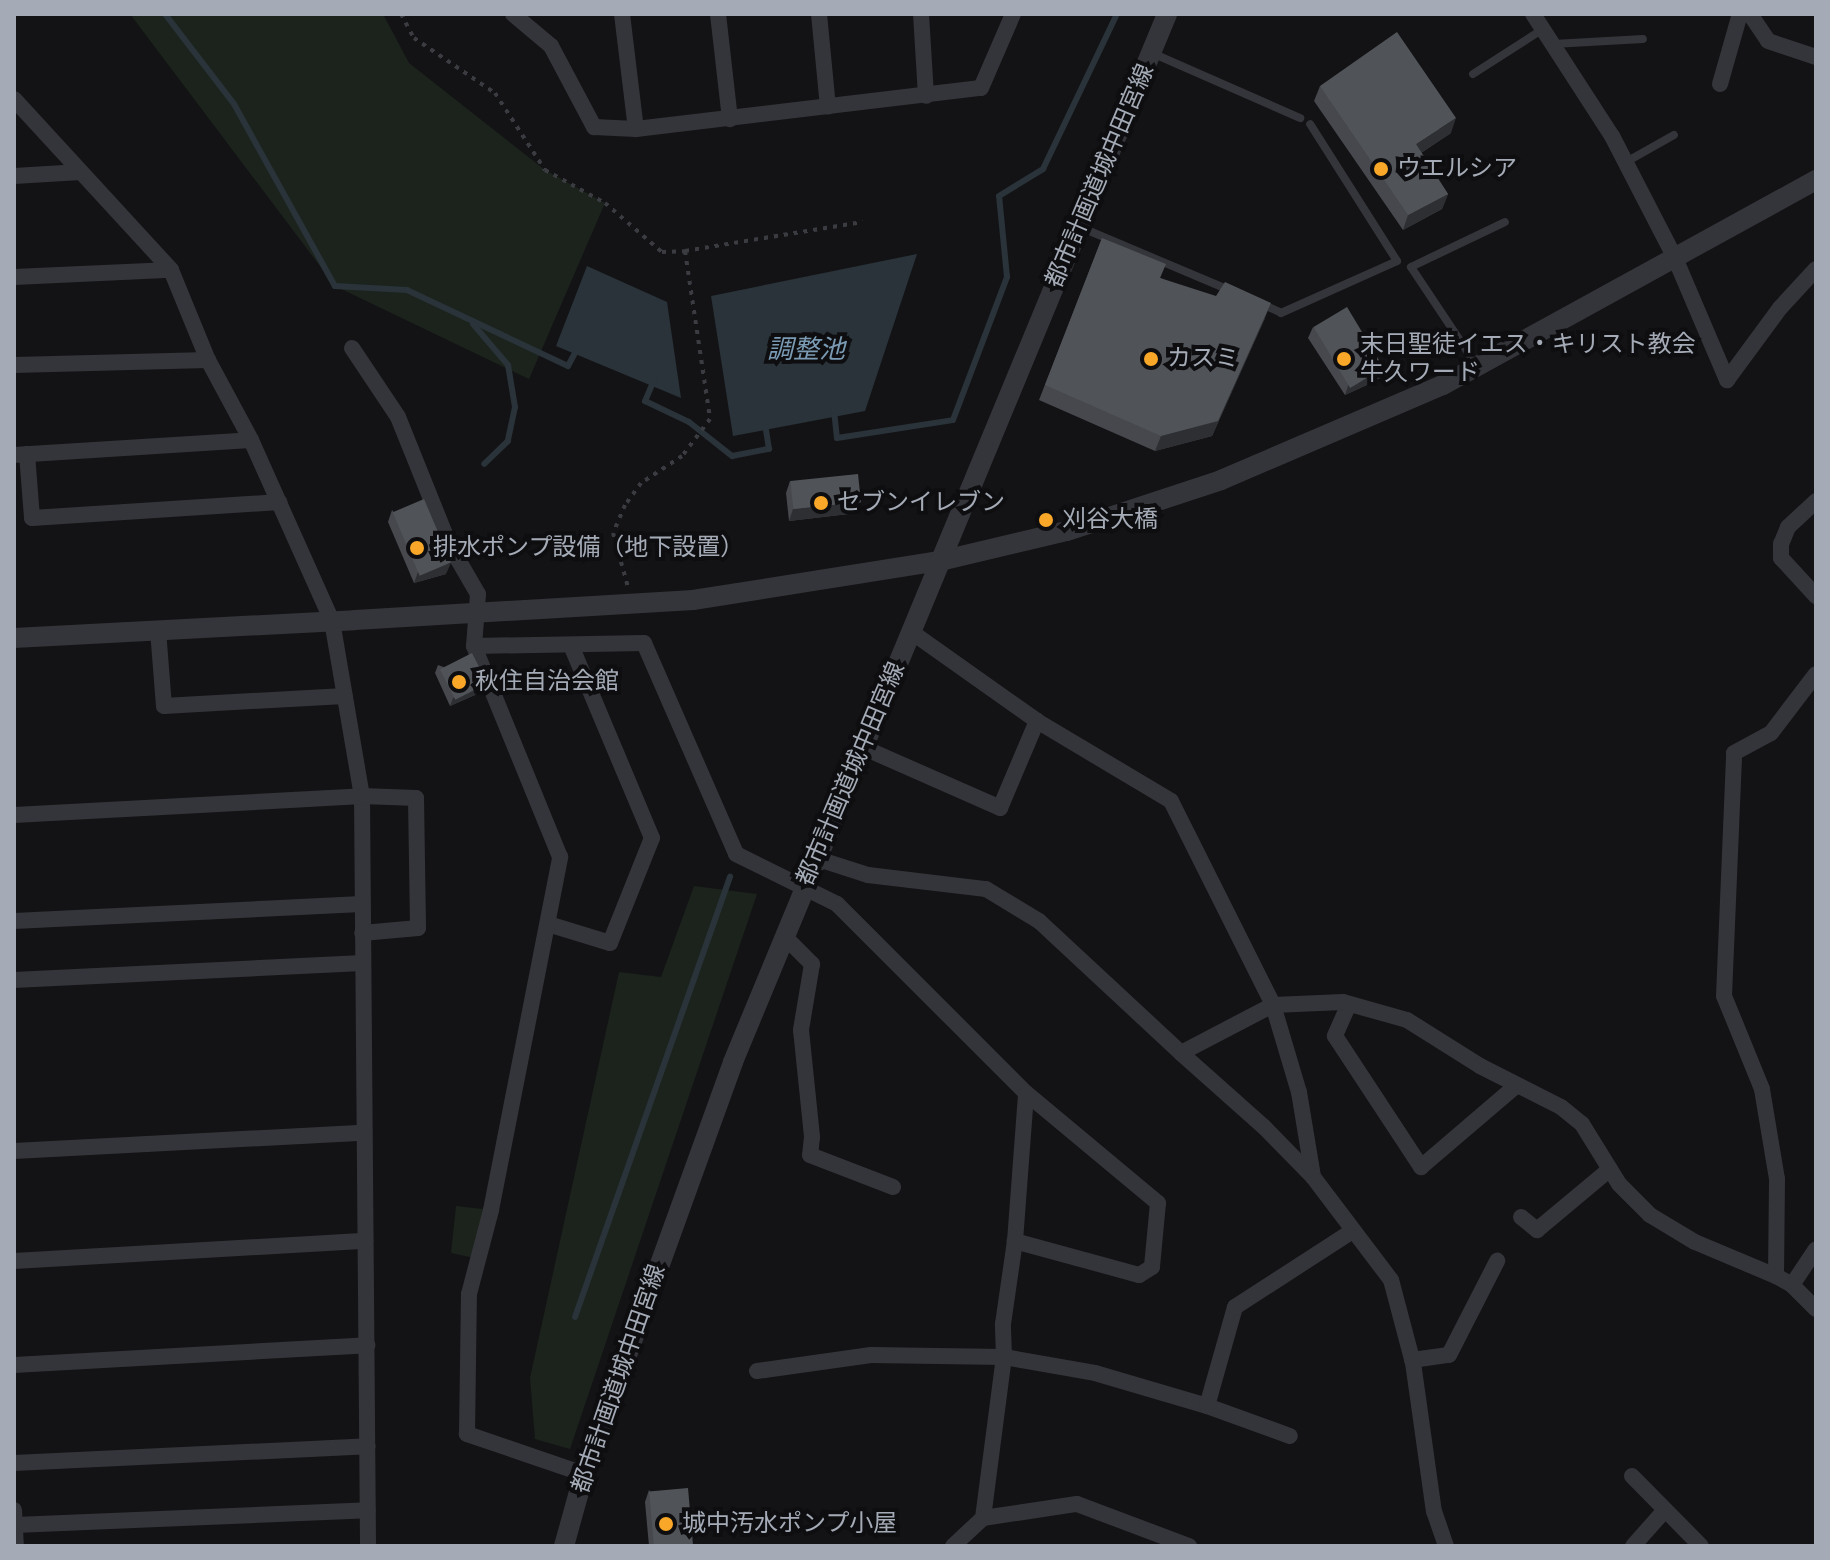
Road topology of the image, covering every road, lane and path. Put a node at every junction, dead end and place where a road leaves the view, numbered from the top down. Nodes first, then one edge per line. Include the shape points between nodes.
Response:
1 (401, 14) edge
2 (513, 14) edge
3 (622, 14) edge
4 (718, 14) edge
5 (819, 14) edge
6 (921, 14) edge
7 (1013, 14) edge
8 (1167, 14) edge
9 (1740, 14) edge
10 (1750, 14) edge
11 (1538, 21) edge
12 (1643, 39) dead end
13 (1553, 44) junction
14 (1151, 52) junction
15 (1816, 57) edge
16 (1473, 74) dead end
17 (1720, 84) dead end
18 (926, 96) junction
19 (16, 103) edge
20 (828, 107) junction
21 (1300, 118) dead end
22 (730, 119) junction
23 (1310, 124) dead end
24 (636, 129) junction
25 (1674, 135) dead end
26 (1626, 162) junction
27 (81, 172) junction
28 (14, 176) edge
29 (1816, 180) edge
30 (863, 222) dead end
31 (1505, 222) dead end
32 (1079, 226) junction
33 (685, 251) junction
34 (1675, 258) junction
35 (1816, 269) edge
36 (171, 270) junction
37 (14, 277) edge
38 (1240, 295) edge
39 (1254, 301) edge
40 (352, 348) dead end
41 (208, 360) junction
42 (14, 365) edge
43 (1477, 367) junction
44 (251, 440) junction
45 (21, 455) edge
46 (1816, 501) edge
47 (279, 502) junction
48 (940, 561) junction
49 (629, 590) dead end
50 (1816, 596) edge
51 (332, 621) junction
52 (158, 630) junction
53 (910, 631) junction
54 (14, 638) edge
55 (571, 645) junction
56 (474, 646) junction
57 (1816, 674) edge
58 (345, 696) junction
59 (1037, 721) junction
60 (862, 747) junction
61 (362, 796) junction
62 (14, 815) edge
63 (815, 858) junction
64 (803, 888) junction
65 (362, 904) junction
66 (14, 921) edge
67 (548, 924) junction
68 (362, 933) junction
69 (784, 936) junction
70 (363, 963) junction
71 (14, 980) edge
72 (1349, 1004) junction
73 (1273, 1005) junction
74 (1181, 1053) junction
75 (1517, 1085) junction
76 (1026, 1093) junction
77 (363, 1133) junction
78 (14, 1151) edge
79 (1610, 1169) junction
80 (1313, 1177) junction
81 (893, 1187) dead end
82 (1521, 1217) dead end
83 (1351, 1232) junction
84 (365, 1241) junction
85 (1015, 1241) junction
86 (1814, 1253) edge
87 (14, 1261) edge
88 (1497, 1261) dead end
89 (1776, 1276) junction
90 (1792, 1285) junction
91 (1816, 1309) edge
92 (367, 1345) junction
93 (1004, 1357) junction
94 (1412, 1360) junction
95 (14, 1365) edge
96 (757, 1371) dead end
97 (1207, 1406) junction
98 (1290, 1436) dead end
99 (368, 1446) junction
100 (14, 1463) edge
101 (584, 1474) junction
102 (1632, 1476) dead end
103 (14, 1510) edge
104 (368, 1510) junction
105 (1665, 1510) junction
106 (983, 1518) junction
107 (15, 1525) edge
108 (16, 1546) edge
109 (368, 1546) edge
110 (564, 1546) edge
111 (953, 1546) edge
112 (1189, 1546) edge
113 (1446, 1546) edge
114 (1633, 1546) edge
115 (1701, 1546) edge

1 - 33 path via 414,38 495,93 545,170 605,203 662,252
2 - 24 street via 551,46 594,127
3 - 24 street
4 - 22 street
5 - 20 street
6 - 18 street
7 - 18 street via 981,88
8 - 14 street, 都市計画道城中田宮線
9 - 17 street
10 - 15 street via 1768,41
11 - 13 street
11 - 16 lane
12 - 13 lane
13 - 26 street
14 - 21 lane
14 - 32 street, 都市計画道城中田宮線
18 - 20 street
19 - 27 street
20 - 22 street
22 - 24 street
23 - 39 lane via 1397,261 1281,313
25 - 26 lane
26 - 34 street
27 - 28 street
27 - 36 street
29 - 34 street
30 - 33 path
31 - 43 lane via 1411,267
32 - 38 lane
32 - 48 street, 都市計画道城中田宮線
33 - 49 path via 710,419 682,456 641,483 625,505 613,533
34 - 35 street via 1727,380
34 - 43 street
36 - 37 street
36 - 41 street
40 - 56 street via 398,417 449,544 478,594
41 - 42 street
41 - 44 street
43 - 48 street via 1367,420 1221,480 1067,531
44 - 45 street
44 - 47 street
45 - 47 street via 32,518
46 - 50 street via 1788,527 1781,544 1781,558
47 - 51 street
48 - 51 street, bridge via 693,600
48 - 53 street, 都市計画道城中田宮線
51 - 52 street
51 - 58 street
52 - 54 street
52 - 58 street via 164,706
53 - 59 street
53 - 60 street, 都市計画道城中田宮線
55 - 56 street
55 - 64 street via 644,643 736,854
55 - 67 street via 652,838 610,943
56 - 67 street via 560,857
57 - 89 street via 1771,733 1734,753 1724,996 1762,1089 1777,1179
58 - 61 street
59 - 60 street via 1000,808
59 - 73 street via 1171,801
60 - 63 street, 都市計画道城中田宮線
61 - 62 street
61 - 65 street
61 - 68 street via 416,798 418,928
63 - 64 street, 都市計画道城中田宮線
63 - 74 street via 868,875 986,889 1039,921
64 - 69 street, 都市計画道城中田宮線
64 - 76 street via 837,904
65 - 66 street
65 - 68 street
67 - 101 street via 469,1294 467,1434
68 - 70 street
69 - 81 street via 812,964 801,1030 810,1155
69 - 101 street, 都市計画道城中田宮線 via 673,1221
70 - 71 street
70 - 77 street
72 - 73 street
72 - 75 street via 1407,1020
72 - 75 street via 1335,1036 1421,1167
73 - 74 street
73 - 80 street via 1299,1092
74 - 80 street
75 - 79 street via 1582,1124
76 - 85 street
76 - 85 street via 1158,1203 1152,1267 1139,1275
77 - 78 street
77 - 84 street
79 - 82 street via 1537,1230
79 - 89 street via 1650,1215 1695,1242
80 - 83 street
83 - 94 street via 1391,1280
83 - 97 street via 1235,1307
84 - 87 street
84 - 92 street
85 - 93 street via 1003,1324
86 - 90 street
88 - 94 street via 1449,1355
89 - 90 street
90 - 91 street
92 - 95 street
92 - 99 street
93 - 96 street via 871,1355
93 - 97 street via 1095,1373
93 - 106 street
94 - 113 street via 1434,1512
97 - 98 street
99 - 100 street
99 - 104 street
101 - 110 street, 都市計画道城中田宮線
102 - 105 street
103 - 107 street
104 - 107 street
104 - 109 street
105 - 114 street
105 - 115 street
106 - 111 street
106 - 112 street via 1077,1504
107 - 108 street

